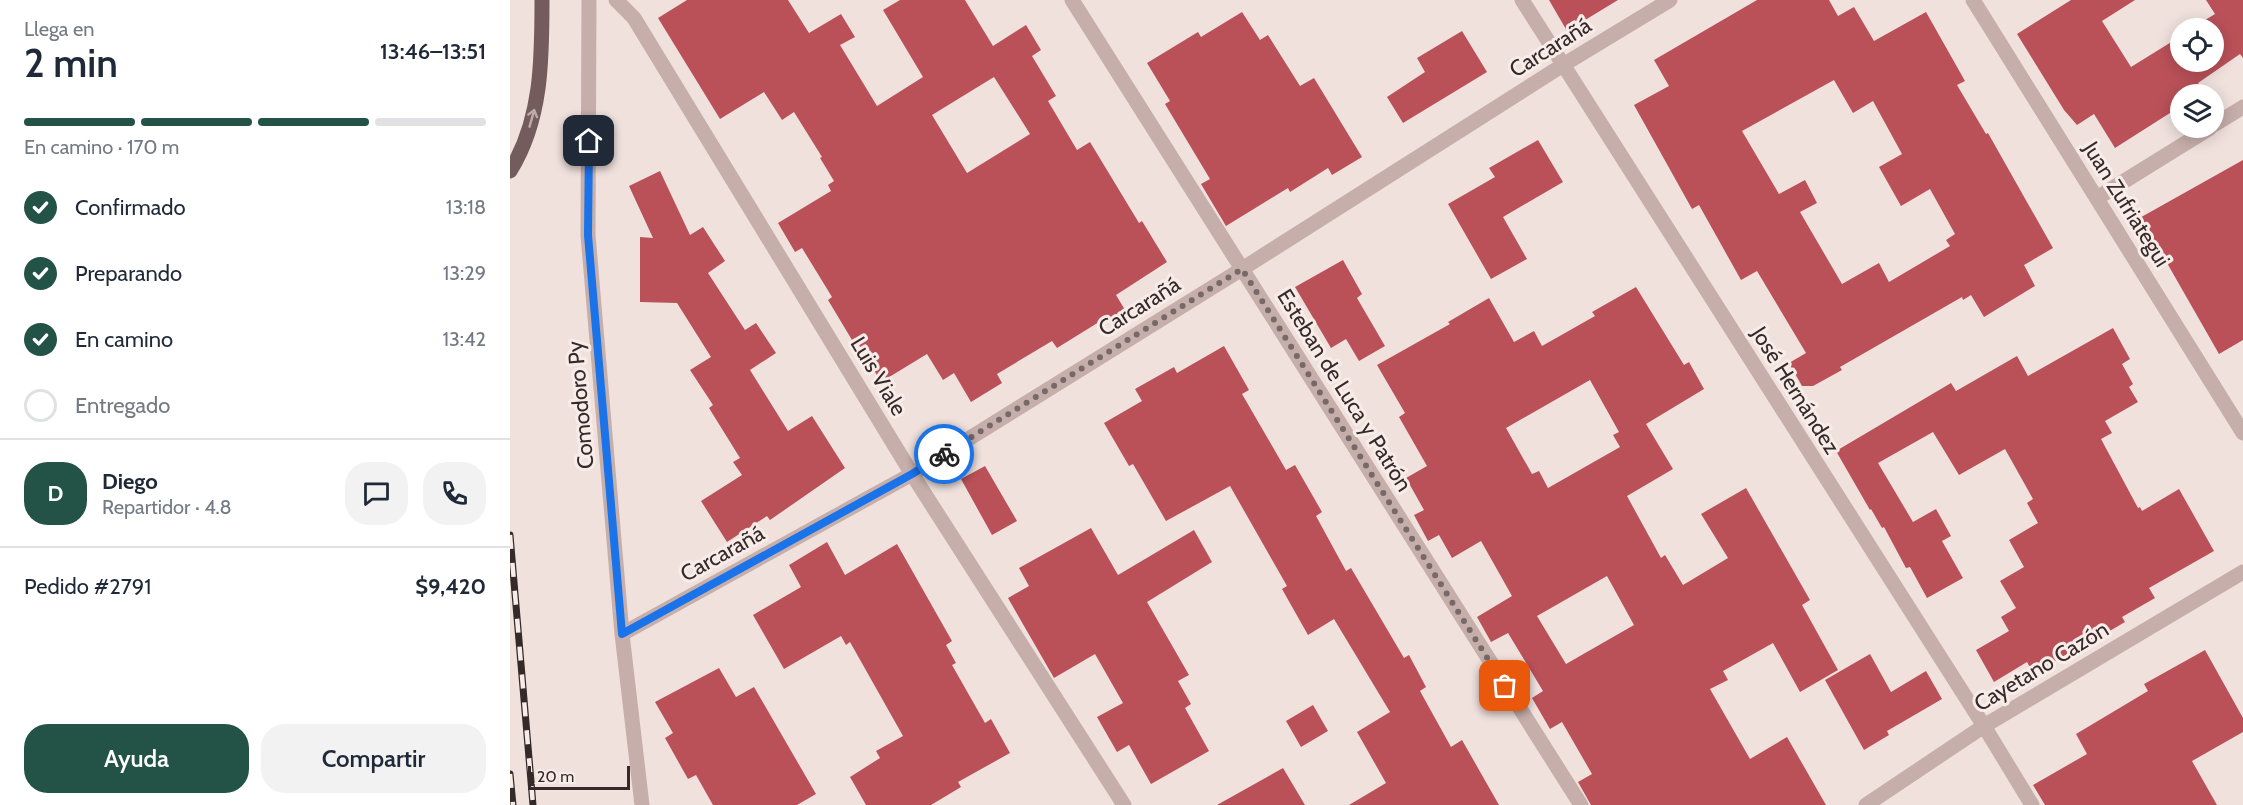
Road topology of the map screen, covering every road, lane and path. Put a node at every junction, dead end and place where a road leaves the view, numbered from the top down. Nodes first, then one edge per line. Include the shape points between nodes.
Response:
1 (542, 0) edge
2 (590, 0) edge
3 (616, 0) edge
4 (1072, 0) edge
5 (1522, 0) edge
6 (1670, 0) edge
7 (1973, 0) edge
8 (1563, 65) junction
9 (2243, 107) edge
10 (2224, 119) edge
11 (2194, 138) edge
12 (510, 171) edge
13 (2097, 198) junction
14 (1242, 269) junction
15 (2243, 433) edge
16 (912, 474) junction
17 (2243, 572) edge
18 (622, 634) junction
19 (1984, 726) junction
20 (642, 805) edge
21 (1124, 805) edge
22 (1581, 805) edge
23 (1866, 805) edge
24 (2032, 805) edge

12 -> 1 main road via 521,153 540,86
2 - 18 street, Comodoro Py via 588,235
3 - 16 street, Luis Viale via 634,18
4 - 14 street, Esteban de Luca y Patrón
5 - 8 street, José Hernández
6 - 8 street, Carcarañá
7 - 13 street, Juan Zufriategui
8 - 14 street, Carcarañá
8 - 19 street, José Hernández
9 - 10 street
11 - 13 street
13 - 15 street, Juan Zufriategui
14 - 16 street, Carcarañá
14 - 22 street, Esteban de Luca y Patrón
16 - 18 street, Carcarañá
16 - 21 street, Luis Viale
17 - 19 street, Cayetano Cazón
18 - 20 street, Comodoro Py
19 - 23 street, Cayetano Cazón
19 - 24 street, José Hernández

